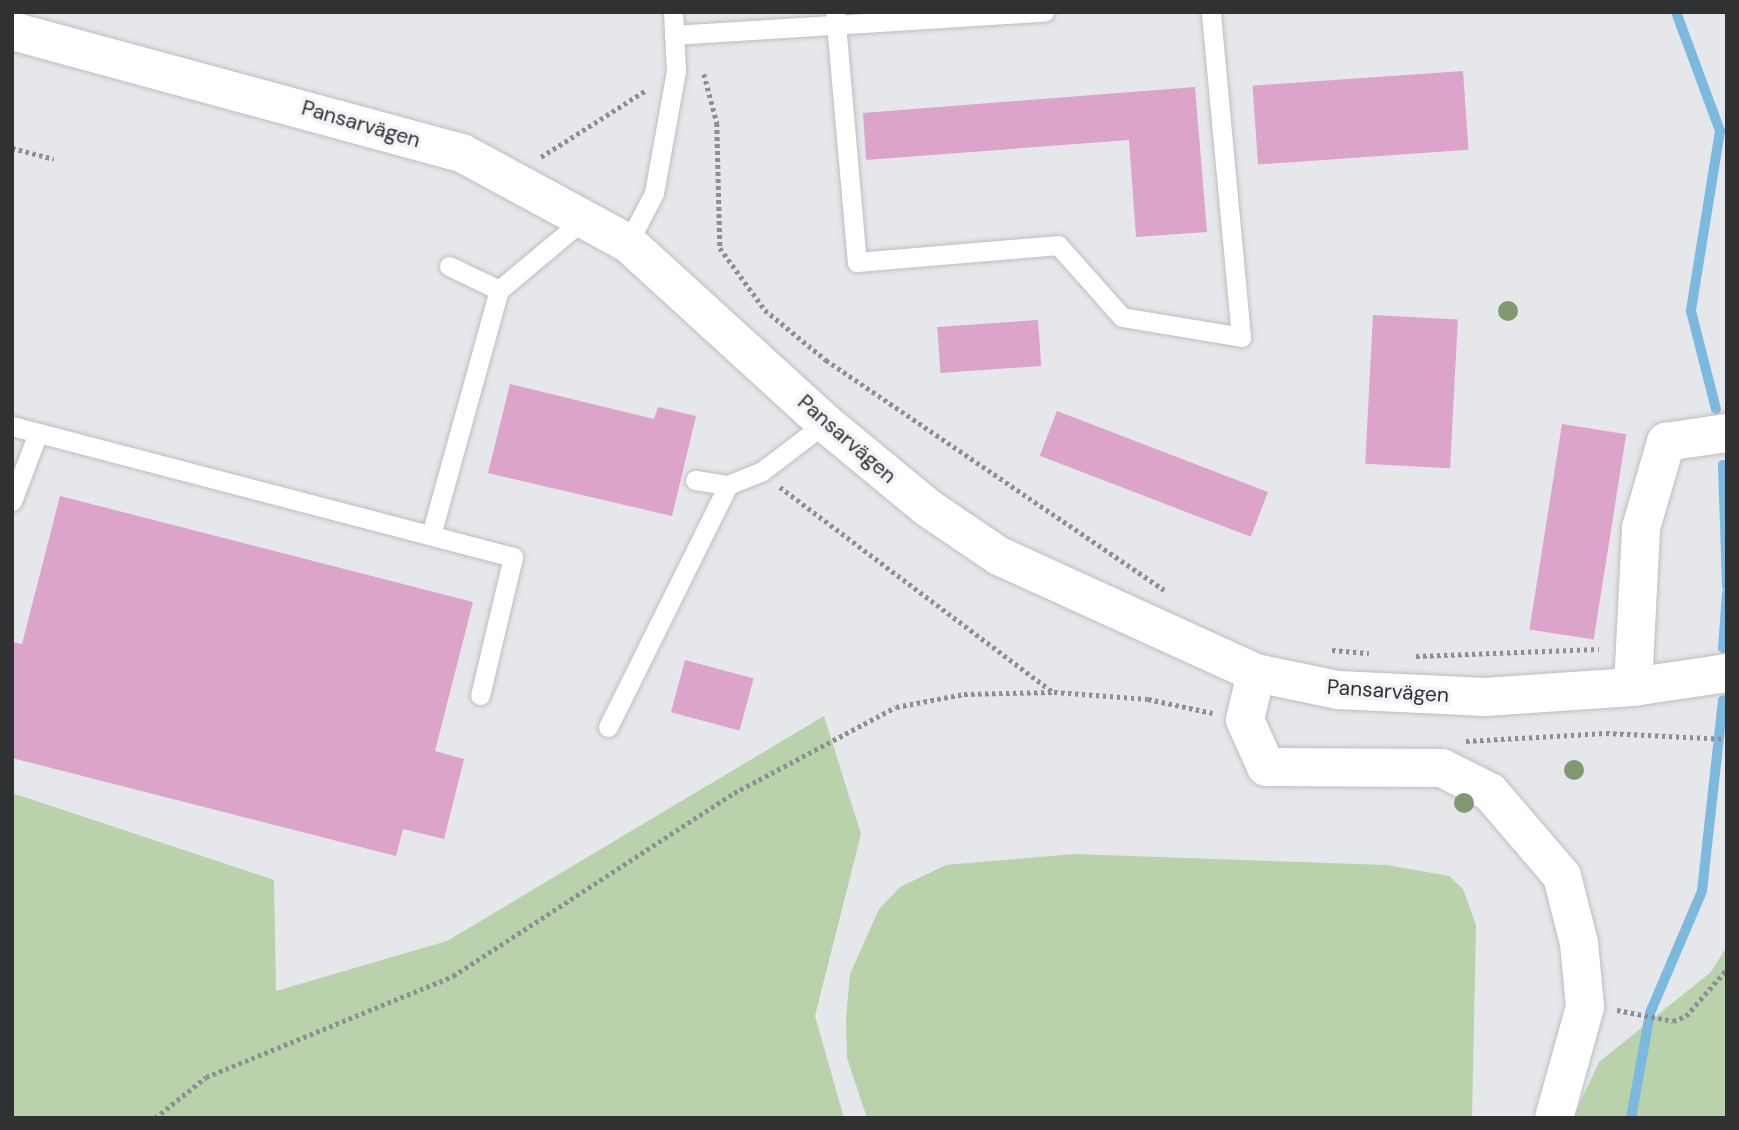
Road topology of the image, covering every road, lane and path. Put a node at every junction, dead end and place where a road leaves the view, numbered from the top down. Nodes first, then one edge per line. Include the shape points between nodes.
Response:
1 (673, 12) edge
2 (1044, 12) edge
3 (1211, 12) edge
4 (836, 21) edge
5 (683, 35) junction
6 (13, 36) edge
7 (676, 71) junction
8 (12, 148) edge
9 (54, 159) dead end
10 (533, 162) dead end
11 (584, 219) junction
12 (628, 243) junction
13 (449, 265) dead end
14 (499, 290) junction
15 (825, 423) junction
16 (12, 426) edge
17 (38, 433) junction
18 (1727, 433) edge
19 (761, 472) junction
20 (695, 480) dead end
21 (728, 485) junction
22 (12, 501) edge
23 (431, 535) junction
24 (1173, 596) dead end
25 (1316, 648) dead end
26 (1635, 648) junction
27 (1379, 654) dead end
28 (1404, 656) dead end
29 (1256, 673) junction
30 (1727, 673) edge
31 (1633, 687) junction
32 (1054, 692) junction
33 (480, 695) dead end
34 (1245, 720) junction
35 (608, 727) dead end
36 (1727, 739) edge
37 (1451, 745) dead end
38 (1727, 969) edge
39 (1617, 1010) dead end
40 (155, 1118) edge
41 (1554, 1118) edge

1 - 5 lane
2 - 4 lane
3 - 4 lane via 1241,337 1122,317 1058,244 857,262
4 - 5 lane
5 - 7 lane
5 - 24 path via 717,123 720,248 765,310 826,360
6 - 11 street, Pansarvägen via 160,67 462,153
7 - 10 path
7 - 12 lane via 654,193
8 - 9 path
11 - 12 street, Pansarvägen
11 - 14 lane
12 - 15 street, Pansarvägen
13 - 14 lane
14 - 23 lane
15 - 19 lane
15 - 29 street, Pansarvägen via 928,508 999,556
16 - 17 lane
17 - 22 lane
17 - 23 lane
18 - 26 street via 1666,442 1641,528
19 - 21 lane
19 - 32 path
20 - 21 lane
21 - 35 lane
23 - 33 lane via 513,557
25 - 27 path
26 - 28 path
26 - 31 street
29 - 31 street, Pansarvägen via 1338,690 1485,697
29 - 34 street
30 - 31 street, Pansarvägen
32 - 34 path via 1147,699
32 - 40 path via 964,694 896,707 862,723 734,793 453,976 206,1077
34 - 41 street via 1266,767 1442,768 1490,792 1526,828 1562,876 1579,943 1585,1007
36 - 37 path via 1649,733 1529,735
38 - 39 path via 1674,1021

